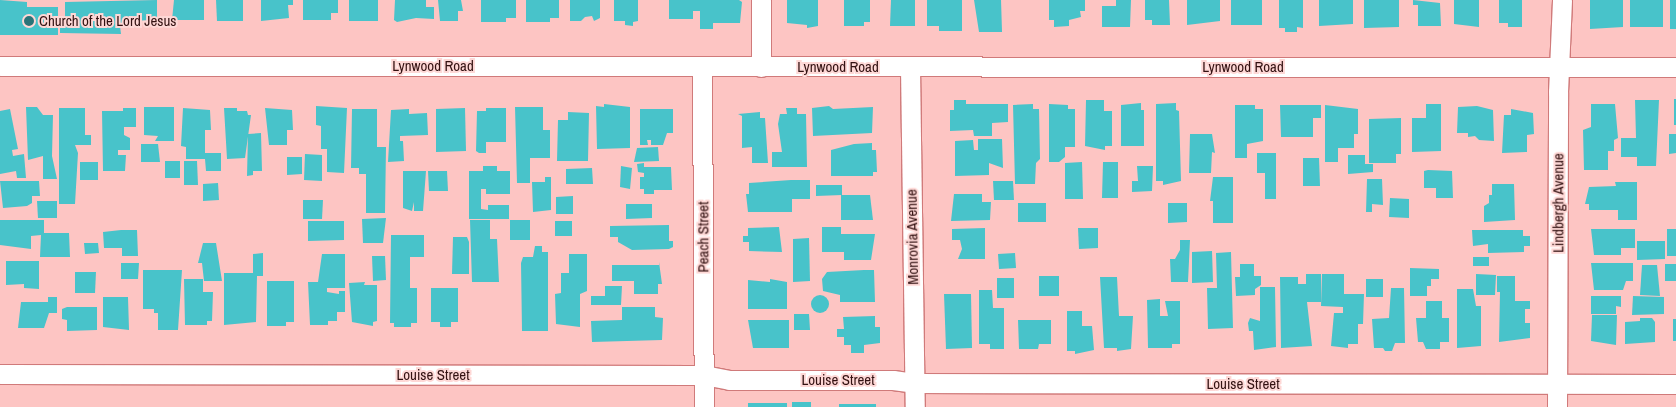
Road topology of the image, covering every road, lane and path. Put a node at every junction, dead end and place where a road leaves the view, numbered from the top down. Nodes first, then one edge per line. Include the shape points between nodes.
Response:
1 (761, 0) edge
2 (1562, 0) edge
3 (0, 66) edge
4 (702, 66) junction
5 (761, 66) junction
6 (910, 67) junction
7 (1560, 67) junction
8 (1676, 67) edge
9 (0, 374) edge
10 (704, 375) junction
11 (914, 383) junction
12 (1557, 384) junction
13 (1676, 384) edge
14 (704, 407) edge
15 (914, 407) edge
16 (1557, 407) edge

1 - 5 street
2 - 7 street, Lindbergh Avenue
3 - 4 street, Lynwood Road
4 - 5 street, Lynwood Road
4 - 10 street, Peach Street
5 - 6 street, Lynwood Road
6 - 7 street, Lynwood Road
6 - 11 street, Monrovia Avenue
7 - 8 street, Lynwood Road
7 - 12 street, Lindbergh Avenue
9 - 10 street, Louise Street
10 - 11 street, Louise Street via 728,380 893,380
10 - 14 street, Peach Street
11 - 12 street, Louise Street
11 - 15 street, Monrovia Avenue
12 - 13 street, Louise Street
12 - 16 street, Lindbergh Avenue

